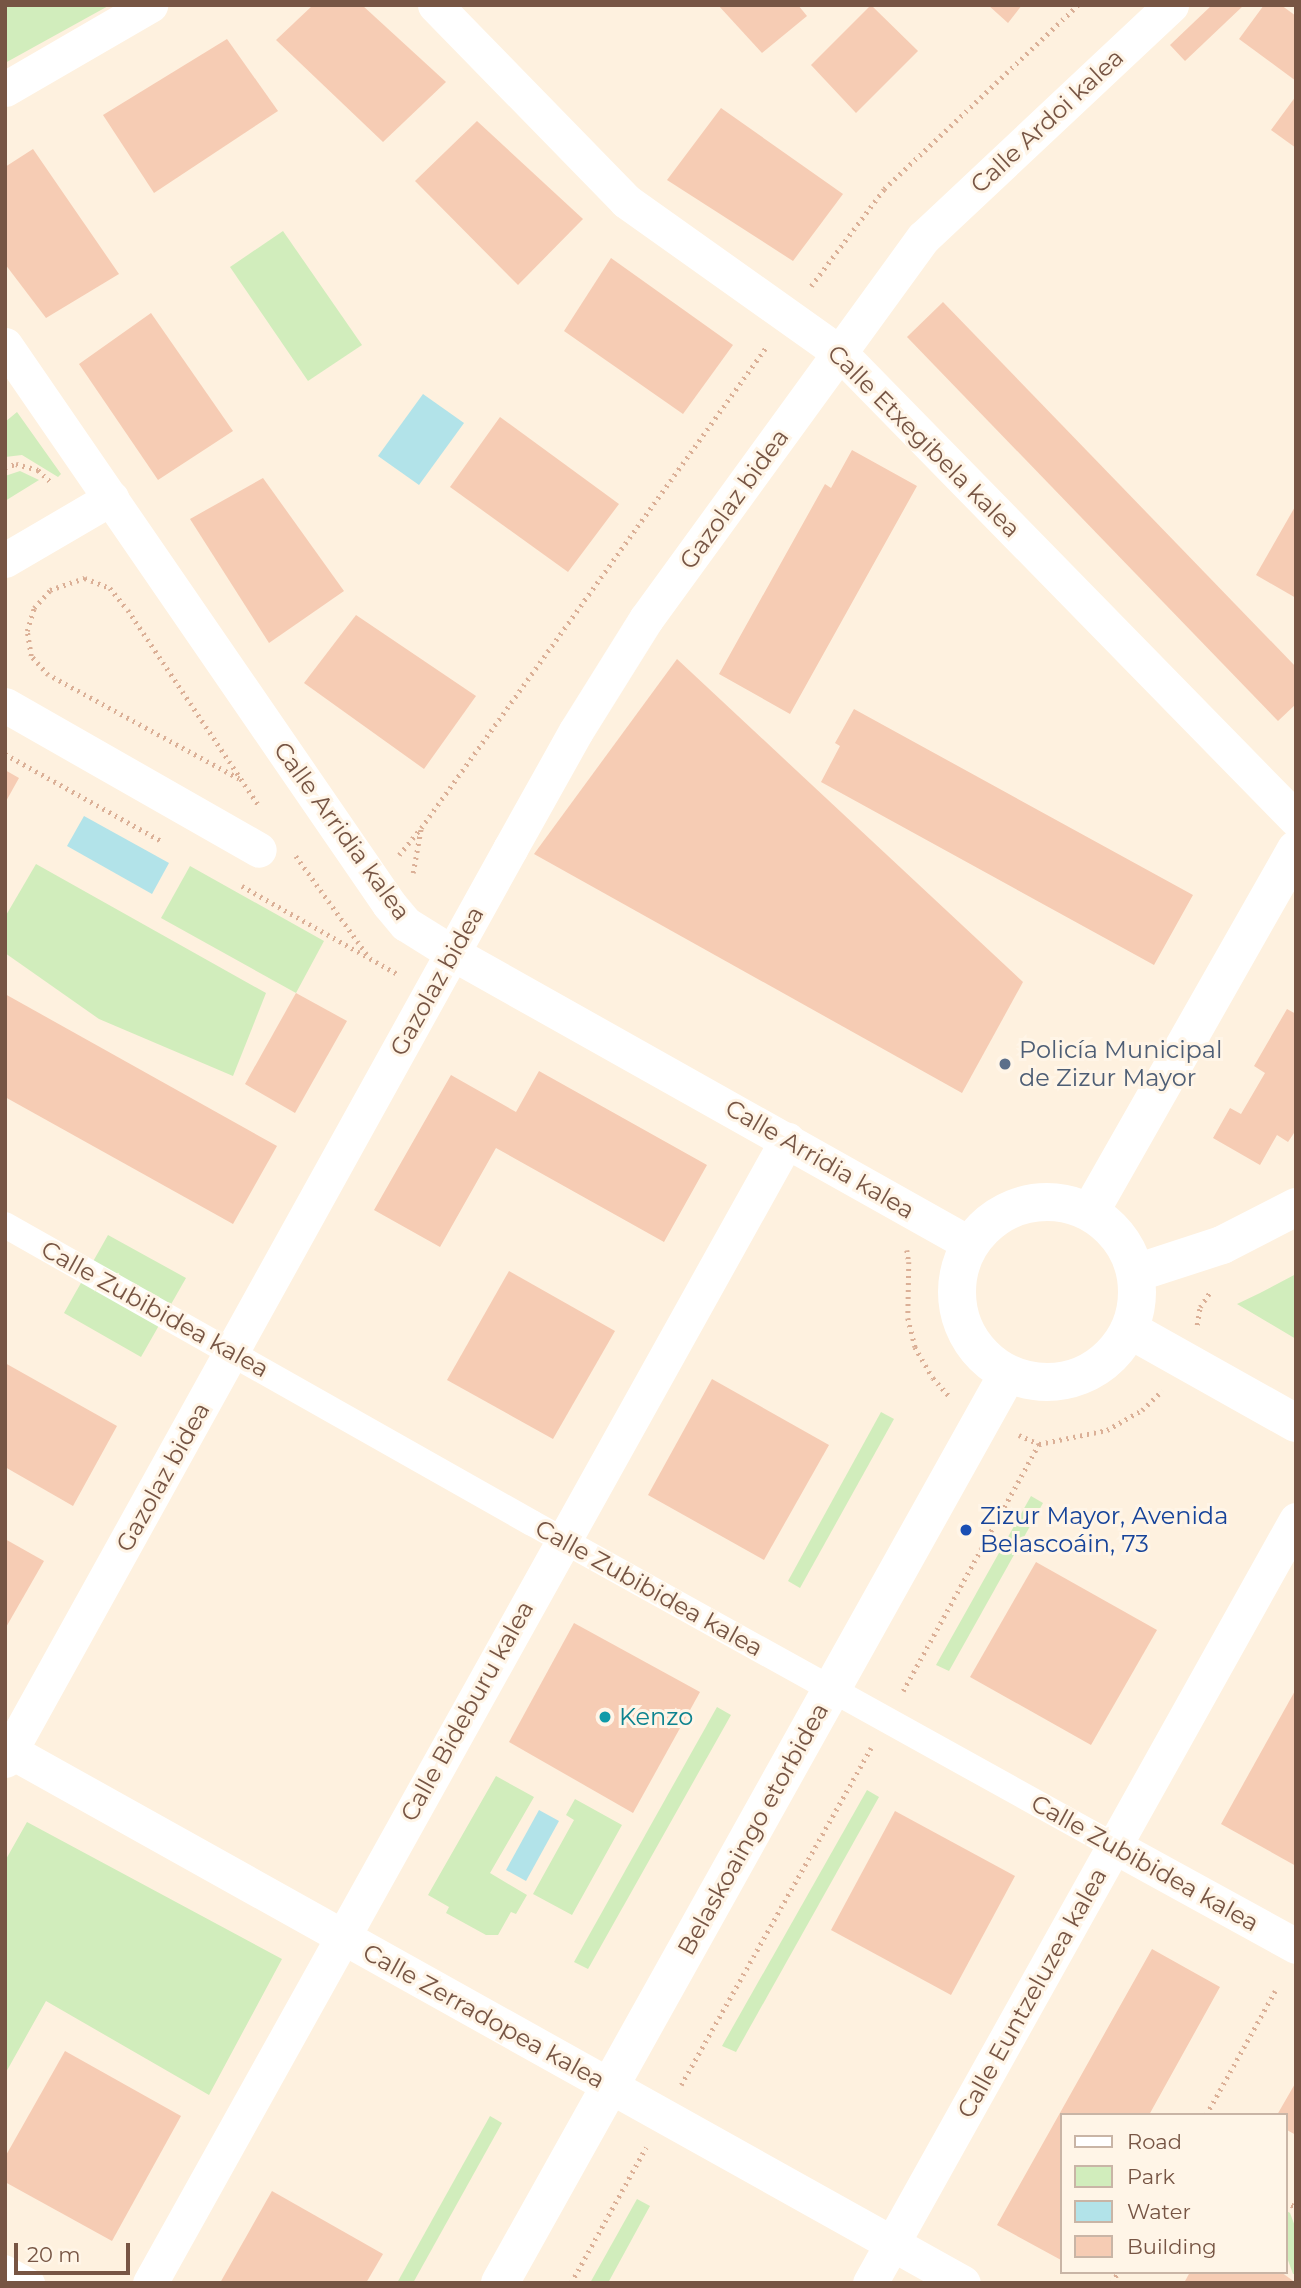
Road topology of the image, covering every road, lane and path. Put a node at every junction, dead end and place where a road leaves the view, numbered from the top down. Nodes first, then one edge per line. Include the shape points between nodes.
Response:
1 (150, 5) edge
2 (435, 5) edge
3 (1078, 5) edge
4 (1158, 9) edge
5 (5, 89) edge
6 (924, 237) joint
7 (810, 287) dead end
8 (775, 335) dead end
9 (5, 345) edge
10 (840, 353) junction
11 (5, 467) edge
12 (57, 487) dead end
13 (111, 498) junction
14 (5, 560) edge
15 (5, 705) edge
16 (239, 779) junction
17 (263, 811) dead end
18 (1296, 818) edge
19 (259, 850) dead end
20 (1296, 850) edge
21 (294, 854) dead end
22 (412, 877) dead end
23 (454, 954) junction
24 (368, 956) dead end
25 (787, 1140) junction
26 (1296, 1208) edge
27 (1090, 1212) junction
28 (5, 1225) edge
29 (970, 1244) junction
30 (1136, 1273) junction
31 (1130, 1331) junction
32 (232, 1352) junction
33 (1007, 1375) junction
34 (1164, 1388) dead end
35 (1296, 1423) edge
36 (1013, 1432) dead end
37 (1039, 1444) junction
38 (1296, 1520) edge
39 (562, 1540) junction
40 (831, 1689) junction
41 (887, 1720) junction
42 (7, 1753) edge
43 (1114, 1846) junction
44 (342, 1936) junction
45 (1296, 1946) edge
46 (1275, 1991) dead end
47 (611, 2087) junction
48 (1207, 2113) edge
49 (663, 2116) junction
50 (892, 2243) junction
51 (5, 2268) edge
52 (32, 2283) edge
53 (150, 2283) edge
54 (500, 2283) edge
55 (571, 2283) edge
56 (870, 2283) edge
57 (963, 2283) edge

1 - 5 street
2 - 10 street, Calle Etxegibela kalea via 626,201
3 - 7 path via 884,189
4 - 6 street, Calle Ardoi kalea
6 - 10 street, Gazolaz bidea
8 - 22 path via 421,828
9 - 13 street, Calle Arridia kalea
10 - 18 street, Calle Etxegibela kalea
10 - 23 street, Gazolaz bidea via 646,619 576,731
11 - 12 path via 16,464 38,470
13 - 14 street
13 - 23 street, Calle Arridia kalea via 388,904 406,924
15 - 19 street
16 - 16 path via 110,588 85,578 50,590 34,608 27,631 31,656 48,675
16 - 17 path
20 - 27 street
21 - 24 path
23 - 25 street, Calle Arridia kalea
23 - 32 street, Gazolaz bidea
25 - 29 street, Calle Arridia kalea
25 - 39 street, Calle Bideburu kalea
26 - 30 street via 1223,1244
27 - 29 street via 1069,1204 1025,1204 986,1225
27 - 30 street via 1111,1228
28 - 32 street, Calle Zubibidea kalea
29 - 33 street via 957,1278 958,1315 975,1349
30 - 31 street via 1137,1301
31 - 33 street via 1114,1354 1091,1373 1062,1382 1032,1382
31 - 35 street
32 - 39 street, Calle Zubibidea kalea
32 - 42 street, Gazolaz bidea
33 - 40 street, Belaskoaingo etorbidea
34 - 37 path via 1142,1409 1107,1430
36 - 37 path
37 - 41 path
38 - 43 street, Calle Euntzeluzea kalea
39 - 40 street, Calle Zubibidea kalea
39 - 44 street, Calle Bideburu kalea
40 - 41 street, Calle Zubibidea kalea
40 - 47 street, Belaskoaingo etorbidea
41 - 43 street, Calle Zubibidea kalea
41 - 49 path
42 - 44 street, Calle Zerradopea kalea
43 - 45 street, Calle Zubibidea kalea
43 - 50 street, Calle Euntzeluzea kalea
44 - 47 street, Calle Zerradopea kalea
44 - 53 street, Calle Bideburu kalea
46 - 48 path
47 - 49 street, Calle Zerradopea kalea
47 - 54 street, Belaskoaingo etorbidea
49 - 50 street, Calle Zerradopea kalea
49 - 55 path
50 - 56 street, Calle Euntzeluzea kalea
50 - 57 street, Calle Zerradopea kalea
51 - 52 street

